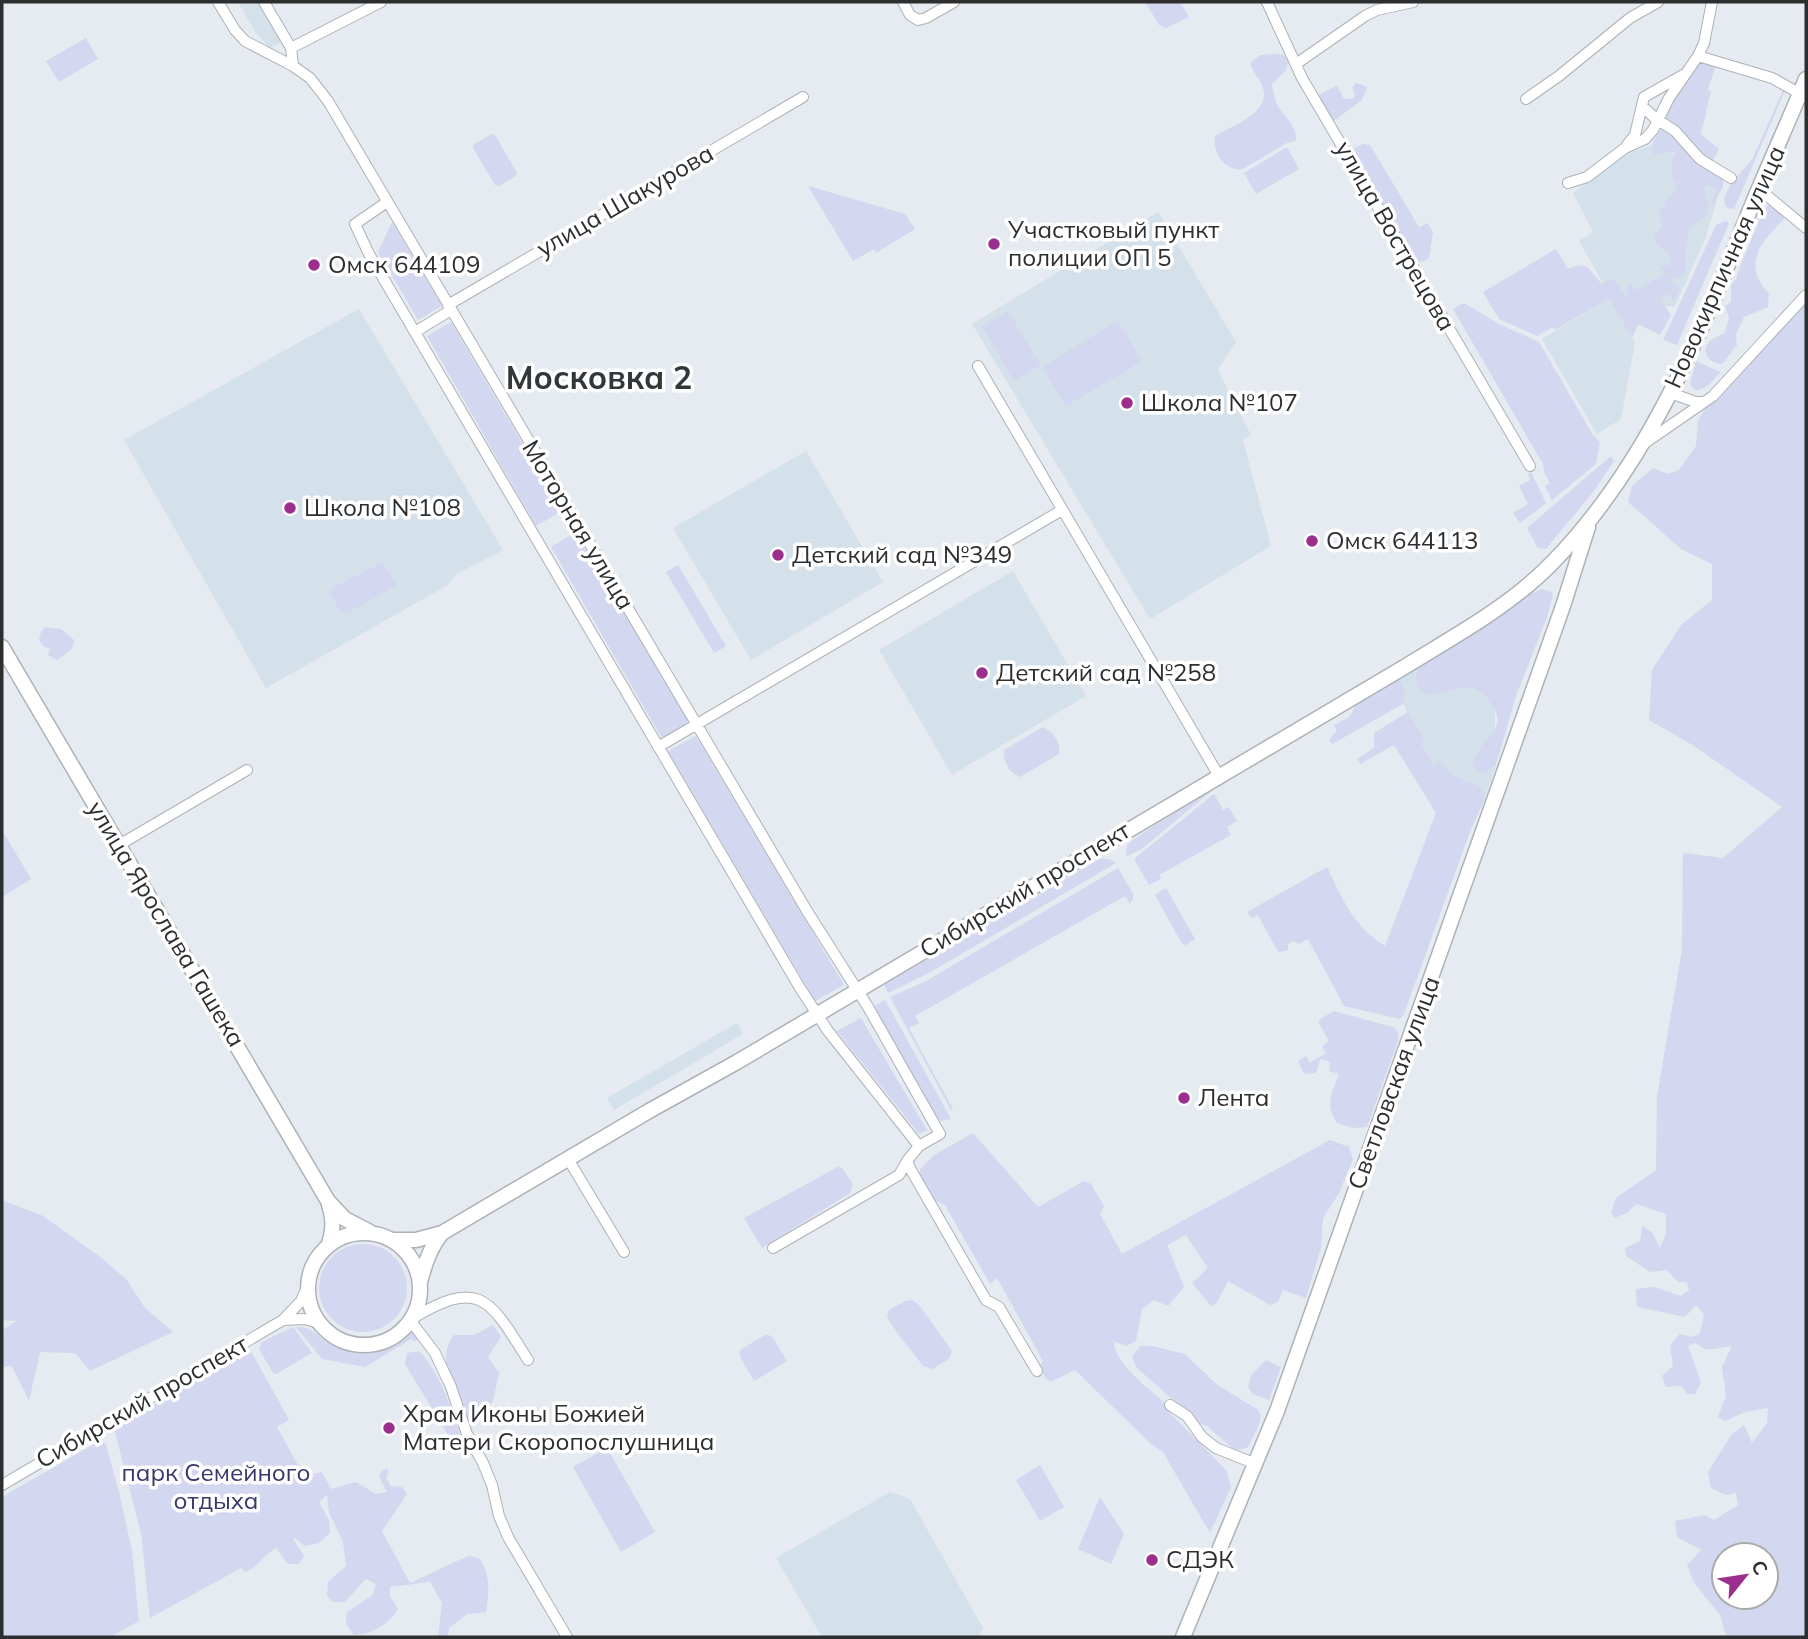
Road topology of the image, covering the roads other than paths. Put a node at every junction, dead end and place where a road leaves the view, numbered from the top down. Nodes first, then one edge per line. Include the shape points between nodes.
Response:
1 (218, 2) edge
2 (264, 2) edge
3 (381, 2) edge
4 (902, 2) edge
5 (954, 2) edge
6 (1267, 2) edge
7 (1413, 2) edge
8 (1658, 2) edge
9 (1712, 2) edge
10 (291, 48) junction
11 (1698, 56) junction
12 (1296, 64) junction
13 (293, 66) junction
14 (1689, 71) junction
15 (1804, 90) edge
16 (803, 97) dead end
17 (1526, 99) dead end
18 (1642, 106) junction
19 (1659, 121) junction
20 (1625, 148) junction
21 (1731, 178) dead end
22 (1568, 183) dead end
23 (1759, 189) junction
24 (387, 202) junction
25 (1806, 228) edge
26 (1806, 295) edge
27 (449, 307) junction
28 (415, 331) junction
29 (978, 366) dead end
30 (1670, 393) junction
31 (1704, 402) junction
32 (1637, 449) junction
33 (1530, 466) dead end
34 (1062, 510) junction
35 (1590, 522) junction
36 (2, 647) edge
37 (696, 724) junction
38 (658, 747) junction
39 (247, 770) dead end
40 (1219, 776) junction
41 (119, 845) junction
42 (857, 990) junction
43 (817, 1014) junction
44 (919, 1146) junction
45 (568, 1159) junction
46 (907, 1161) junction
47 (328, 1201) junction
48 (370, 1233) junction
49 (442, 1233) junction
50 (393, 1240) junction
51 (329, 1244) junction
52 (773, 1248) dead end
53 (624, 1252) dead end
54 (420, 1282) junction
55 (307, 1287) junction
56 (283, 1320) junction
57 (410, 1320) junction
58 (320, 1323) junction
59 (528, 1360) dead end
60 (1037, 1371) dead end
61 (1170, 1405) dead end
62 (1256, 1464) junction
63 (2, 1485) edge
64 (567, 1637) edge
65 (1183, 1637) edge

1 - 13 street, Моторная улица via 245,41
2 - 10 street
3 - 10 street
4 - 5 street via 918,20
6 - 12 street, улица Вострецова
7 - 12 street via 1371,13
8 - 17 street via 1630,18
9 - 11 street
10 - 13 street
11 - 14 street
11 - 15 street
12 - 33 street, улица Вострецова
13 - 24 street, Моторная улица via 310,78 328,101
14 - 18 street via 1648,93
14 - 19 street
15 - 23 main road, Новокирпичная улица
16 - 27 street, улица Шакурова
18 - 19 street
18 - 20 street via 1635,135
19 - 20 street via 1645,138
19 - 21 street via 1675,131 1700,159
20 - 22 street via 1587,177
23 - 25 street
23 - 30 main road, Новокирпичная улица via 1701,331
24 - 27 street, Моторная улица
24 - 28 street, Моторная улица via 355,224
26 - 31 street
27 - 28 street, улица Шакурова
27 - 37 street, Моторная улица
28 - 38 street, Моторная улица
29 - 34 street
30 - 31 street
30 - 32 main road, Новокирпичная улица
31 - 32 street
32 - 35 main road, Новокирпичная улица
34 - 37 street
34 - 40 street
35 - 40 main road, Сибирский проспект via 1550,565 1473,625
35 - 62 main road, Светловская улица
36 - 41 main road, улица Ярослава Гашека
37 - 38 street
37 - 42 street, Моторная улица
38 - 43 street, Моторная улица
39 - 41 street
40 - 42 main road, Сибирский проспект
41 - 47 main road, улица Ярослава Гашека
42 - 43 main road, Сибирский проспект
42 - 44 street, Моторная улица via 940,1134
43 - 44 street, Моторная улица
43 - 45 main road, Сибирский проспект
44 - 46 street
45 - 49 main road, Сибирский проспект
45 - 53 street
46 - 52 street via 900,1175
46 - 60 street via 986,1300 999,1307
47 - 48 main road via 345,1219
47 - 51 main road via 332,1215
48 - 50 main road
48 - 51 main road via 356,1233
49 - 50 main road
49 - 54 main road via 426,1258
50 - 54 main road via 409,1257
51 - 55 main road, Сибирский проспект via 316,1259
54 - 57 main road via 418,1305
55 - 56 street, Сибирский проспект
55 - 58 main road
56 - 58 street
56 - 63 street, Сибирский проспект
57 - 58 main road via 384,1341 368,1345 334,1336
57 - 59 street via 435,1305 472,1296 496,1313
57 - 64 street via 435,1353 451,1387 492,1485 508,1537
61 - 62 street via 1187,1416 1216,1448
62 - 65 main road, Светловская улица

